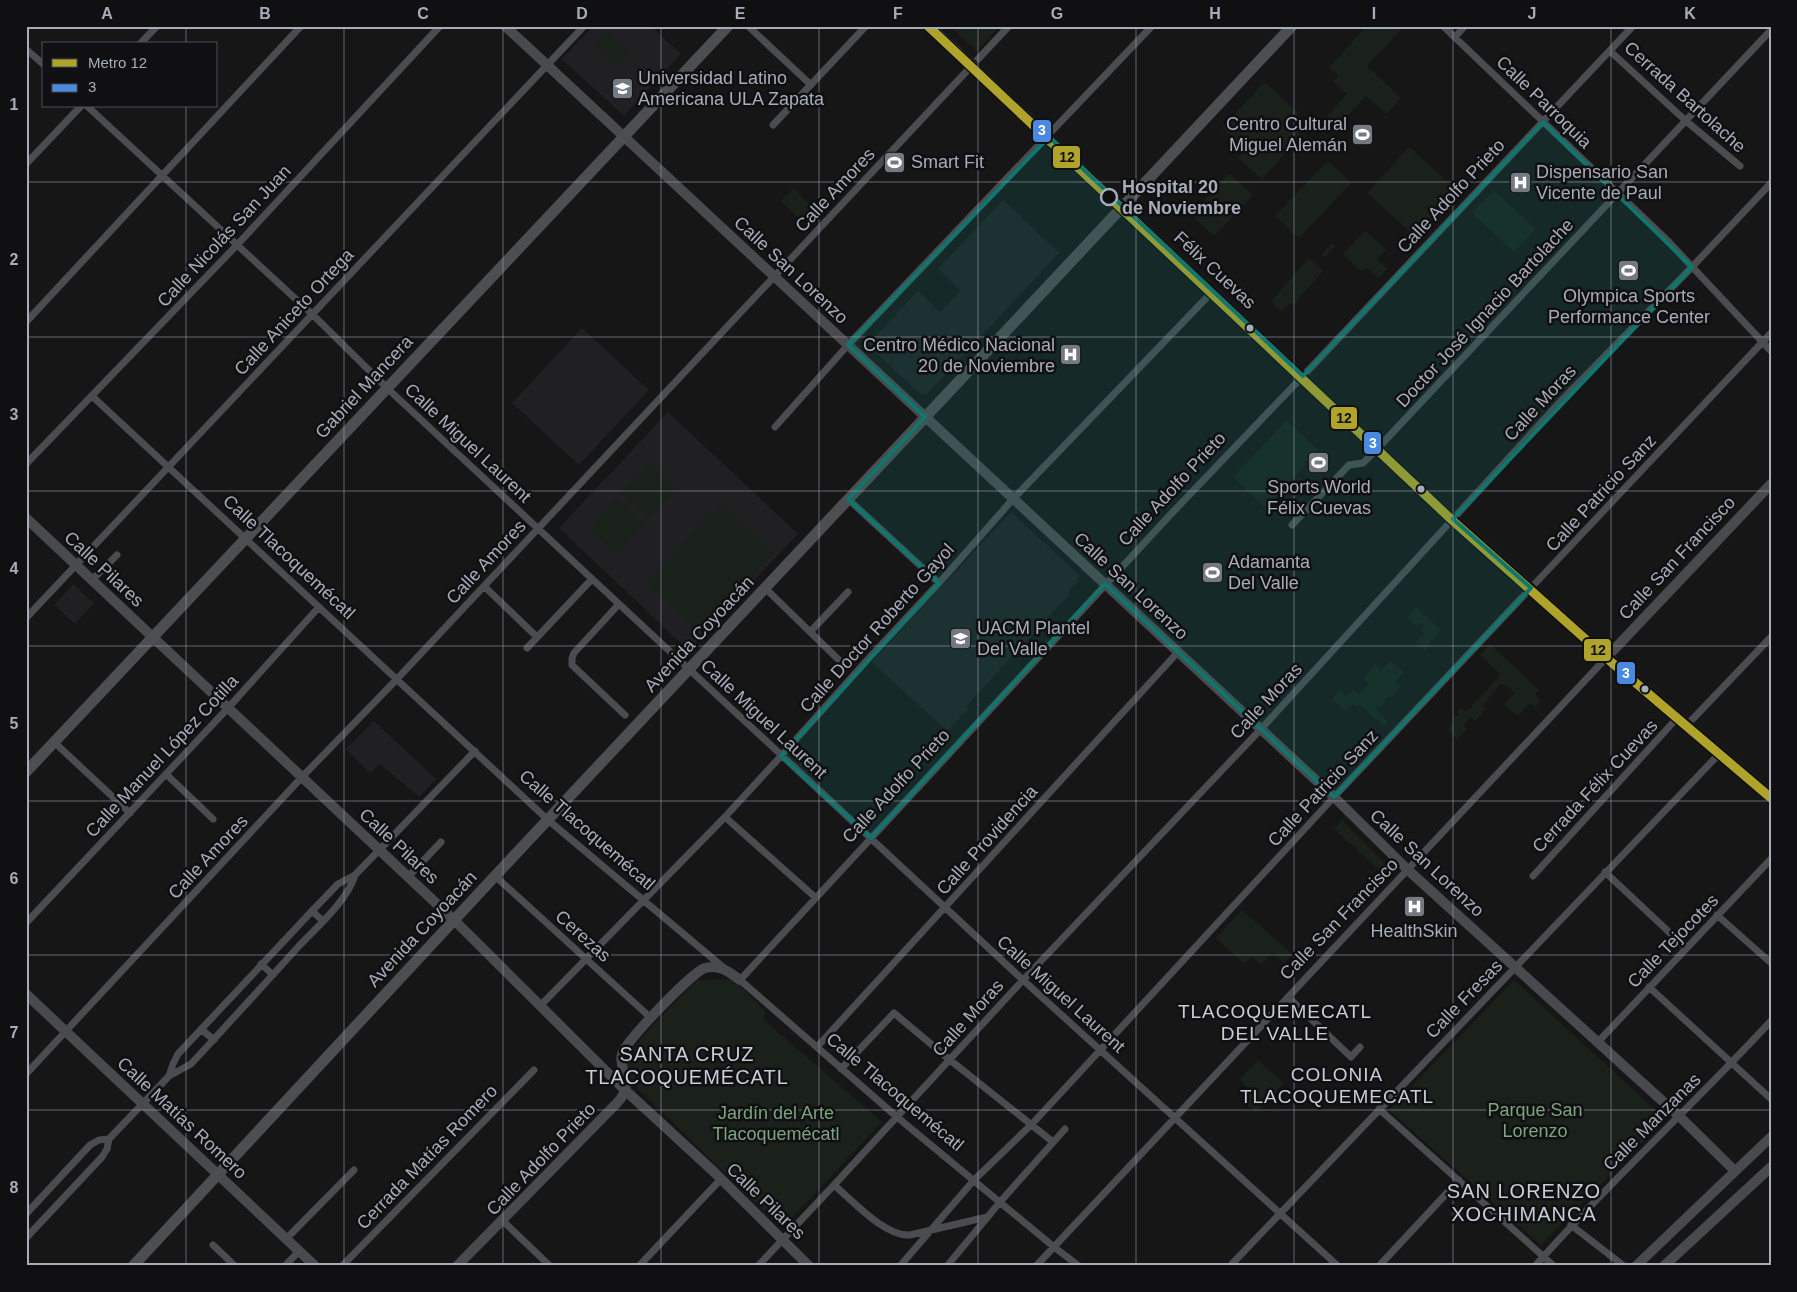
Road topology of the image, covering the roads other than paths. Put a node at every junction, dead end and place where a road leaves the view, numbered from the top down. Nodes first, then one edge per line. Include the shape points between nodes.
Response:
1 (157, 26) edge
2 (301, 26) edge
3 (440, 26) edge
4 (505, 26) edge
5 (584, 26) edge
6 (728, 26) edge
7 (748, 26) edge
8 (866, 26) edge
9 (931, 26) edge
10 (1009, 26) edge
11 (1152, 26) edge
12 (1292, 26) edge
13 (1443, 26) edge
14 (1465, 26) edge
15 (1633, 26) edge
16 (1771, 30) edge
17 (1455, 37) junction
18 (142, 42) edge
19 (26, 49) edge
20 (1610, 51) junction
21 (42, 63) edge
22 (547, 65) junction
23 (972, 65) junction
24 (811, 85) junction
25 (79, 108) edge
26 (89, 108) edge
27 (1686, 120) junction
28 (1543, 122) junction
29 (773, 126) dead end
30 (624, 137) junction
31 (1049, 137) junction
32 (26, 164) edge
33 (1740, 166) dead end
34 (161, 176) junction
35 (1771, 183) edge
36 (1618, 194) junction
37 (1124, 207) junction
38 (237, 245) junction
39 (1692, 267) junction
40 (774, 276) junction
41 (1213, 291) junction
42 (313, 314) junction
43 (26, 322) edge
44 (1771, 333) edge
45 (1762, 342) junction
46 (848, 346) junction
47 (1771, 351) edge
48 (1303, 376) junction
49 (387, 388) junction
50 (93, 397) junction
51 (925, 417) junction
52 (775, 428) dead end
53 (1378, 448) junction
54 (26, 464) edge
55 (169, 468) junction
56 (1771, 484) edge
57 (1013, 498) junction
58 (848, 499) junction
59 (26, 518) edge
60 (1453, 519) junction
61 (1292, 525) dead end
62 (537, 528) junction
63 (246, 540) junction
64 (117, 555) dead end
65 (75, 565) junction
66 (592, 579) junction
67 (92, 580) junction
68 (939, 583) junction
69 (1105, 584) junction
70 (484, 586) junction
71 (765, 588) junction
72 (1531, 588) junction
73 (848, 592) dead end
74 (619, 604) junction
75 (319, 607) junction
76 (26, 618) edge
77 (810, 632) junction
78 (153, 637) junction
79 (537, 637) junction
80 (1771, 637) edge
81 (527, 648) dead end
82 (1178, 652) junction
83 (1607, 657) junction
84 (842, 663) dead end
85 (689, 670) junction
86 (397, 679) junction
87 (228, 708) junction
88 (626, 715) dead end
89 (1683, 721) junction
90 (1261, 729) junction
91 (54, 742) junction
92 (474, 751) junction
93 (1720, 753) junction
94 (782, 756) junction
95 (26, 772) edge
96 (166, 774) junction
97 (302, 777) junction
98 (1769, 792) edge
99 (1334, 797) junction
100 (130, 813) junction
101 (725, 817) junction
102 (213, 819) dead end
103 (548, 820) junction
104 (871, 838) junction
105 (441, 842) dead end
106 (380, 850) junction
107 (1771, 860) edge
108 (1408, 870) junction
109 (1605, 872) junction
110 (355, 875) junction
111 (408, 876) junction
112 (495, 876) junction
113 (1533, 876) dead end
114 (816, 898) junction
115 (643, 900) junction
116 (945, 908) junction
117 (312, 911) junction
118 (1717, 915) junction
119 (454, 920) junction
120 (322, 921) junction
121 (26, 923) edge
122 (1686, 948) junction
123 (709, 956) junction
124 (586, 960) junction
125 (1771, 962) edge
126 (261, 964) junction
127 (705, 968) junction
128 (724, 968) junction
129 (1515, 968) junction
130 (273, 975) junction
131 (740, 980) junction
132 (1023, 980) junction
133 (1649, 987) junction
134 (26, 994) edge
135 (1288, 997) junction
136 (541, 1005) junction
137 (651, 1018) junction
138 (1771, 1021) edge
139 (201, 1029) junction
140 (67, 1032) junction
141 (214, 1040) junction
142 (1597, 1043) junction
143 (1360, 1047) dead end
144 (817, 1048) junction
145 (1100, 1050) junction
146 (950, 1060) junction
147 (1732, 1062) junction
148 (842, 1069) junction
149 (534, 1070) dead end
150 (26, 1074) edge
151 (168, 1076) junction
152 (625, 1090) junction
153 (1771, 1099) edge
154 (142, 1104) junction
155 (1379, 1109) junction
156 (1679, 1116) junction
157 (897, 1117) junction
158 (1175, 1118) junction
159 (1032, 1124) junction
160 (1065, 1129) dead end
161 (1771, 1137) edge
162 (109, 1139) junction
163 (1053, 1142) junction
164 (1771, 1167) edge
165 (354, 1170) dead end
166 (1735, 1171) junction
167 (218, 1175) junction
168 (721, 1179) junction
169 (974, 1180) junction
170 (1459, 1180) junction
171 (834, 1185) junction
172 (1000, 1202) junction
173 (1279, 1213) junction
174 (26, 1214) edge
175 (988, 1217) junction
176 (503, 1221) junction
177 (1571, 1225) junction
178 (932, 1230) junction
179 (26, 1238) edge
180 (286, 1239) junction
181 (782, 1239) junction
182 (213, 1245) dead end
183 (1054, 1247) junction
184 (299, 1251) junction
185 (1544, 1256) junction
186 (133, 1266) edge
187 (235, 1266) edge
188 (285, 1266) edge
189 (315, 1266) edge
190 (342, 1266) edge
191 (457, 1266) edge
192 (550, 1266) edge
193 (639, 1266) edge
194 (758, 1266) edge
195 (809, 1266) edge
196 (900, 1266) edge
197 (947, 1266) edge
198 (1036, 1266) edge
199 (1079, 1266) edge
200 (1230, 1266) edge
201 (1338, 1266) edge
202 (1379, 1266) edge
203 (1535, 1266) edge
204 (1554, 1266) edge
205 (1624, 1266) edge
206 (1636, 1266) edge
207 (1664, 1266) edge

1 - 18 street
2 - 34 street
3 - 38 street, Calle Nicolás San Juan
4 - 22 street, Calle San Lorenzo
5 - 22 street, Calle Aniceto Ortega
6 - 30 main road, Gabriel Mancera
7 - 24 street
8 - 24 street
9 - 23 main road, Félix Cuevas
10 - 23 street, Calle Amores
11 - 31 street
12 - 37 main road, Avenida Coyoacán
13 - 17 street, Calle Parroquia
14 - 17 street
15 - 20 street, Calle Adolfo Prieto
16 - 27 street, Doctor José Ignacio Bartolache
17 - 28 street, Calle Parroquia
19 - 21 street
20 - 27 street, Cerrada Bartolache
20 - 28 street, Calle Adolfo Prieto
22 - 30 street, Calle San Lorenzo
22 - 42 street, Calle Aniceto Ortega
23 - 31 main road, Félix Cuevas
23 - 40 street, Calle Amores
24 - 29 street
25 - 32 street
26 - 34 street, Calle Miguel Laurent
27 - 33 street, Cerrada Bartolache
27 - 36 street, Doctor José Ignacio Bartolache
28 - 36 street, Calle Parroquia
28 - 48 street, Calle Adolfo Prieto
30 - 40 street, Calle San Lorenzo
30 - 49 main road, Gabriel Mancera
31 - 37 main road, Félix Cuevas
31 - 46 street
34 - 38 street, Calle Miguel Laurent
34 - 43 street
35 - 39 street, Calle Moras
36 - 39 street, Calle Parroquia
36 - 53 street, Doctor José Ignacio Bartolache
37 - 41 main road, Félix Cuevas
37 - 51 main road, Avenida Coyoacán
38 - 42 street, Calle Miguel Laurent
38 - 50 street, Calle Nicolás San Juan
39 - 45 street, Calle Parroquia
39 - 60 street, Calle Moras via 1559,403
40 - 46 street, Calle San Lorenzo
40 - 62 street, Calle Amores
41 - 48 main road, Félix Cuevas
41 - 57 street, Calle Doctor Roberto Gayol
42 - 49 street, Calle Miguel Laurent
42 - 55 street, Calle Aniceto Ortega
44 - 45 street, Calle Patricio Sanz
45 - 47 street, Calle Parroquia
45 - 72 street, Calle Patricio Sanz
46 - 51 street, Calle San Lorenzo
46 - 52 street
48 - 53 main road, Félix Cuevas
48 - 69 street, Calle Adolfo Prieto
49 - 62 street, Calle Miguel Laurent
49 - 63 main road, Gabriel Mancera
50 - 54 street, Calle Nicolás San Juan
50 - 55 street, Calle Tlacoquemécatl
51 - 57 street, Calle San Lorenzo
51 - 58 main road, Avenida Coyoacán
53 - 60 main road, Félix Cuevas
53 - 61 street, Doctor José Ignacio Bartolache via 1363,463 1349,465
55 - 63 street, Calle Tlacoquemécatl
55 - 65 street, Calle Aniceto Ortega
56 - 83 street, Calle San Francisco
57 - 68 street, Calle Doctor Roberto Gayol
57 - 69 street, Calle San Lorenzo
58 - 68 street
58 - 71 main road, Avenida Coyoacán
59 - 65 street, Calle Pilares
60 - 72 main road, Félix Cuevas
60 - 90 street, Calle Moras
62 - 66 street, Calle Miguel Laurent
62 - 70 street, Calle Amores
63 - 75 street, Calle Tlacoquemécatl
63 - 78 main road, Gabriel Mancera
64 - 67 street
65 - 67 street, Calle Pilares
65 - 76 street, Calle Aniceto Ortega
66 - 74 street, Calle Miguel Laurent
66 - 79 street
67 - 78 street, Calle Pilares
68 - 94 street, Calle Doctor Roberto Gayol
69 - 82 street, Calle San Lorenzo
69 - 104 street, Calle Adolfo Prieto
70 - 79 street
70 - 86 street, Calle Amores
71 - 77 street
71 - 85 main road, Avenida Coyoacán
72 - 83 main road, Félix Cuevas
72 - 99 street, Calle Patricio Sanz
73 - 77 street
74 - 85 street, Calle Miguel Laurent
74 - 88 street via 574,653 571,662
75 - 86 street, Calle Tlacoquemécatl
75 - 87 street, Calle Manuel López Cotilla
77 - 84 street
78 - 87 street, Calle Pilares
78 - 91 main road, Gabriel Mancera
79 - 81 street
80 - 89 street, Cerrada Félix Cuevas
82 - 90 street, Calle San Lorenzo
82 - 116 street, Calle Providencia
83 - 89 main road, Félix Cuevas
83 - 108 street, Calle San Francisco
85 - 94 street, Calle Miguel Laurent
85 - 103 main road, Avenida Coyoacán
86 - 92 street, Calle Tlacoquemécatl
86 - 97 street, Calle Amores
87 - 96 street, Calle Manuel López Cotilla
87 - 97 street, Calle Pilares
89 - 93 main road
89 - 113 street, Cerrada Félix Cuevas
90 - 99 street, Calle San Lorenzo
90 - 132 street, Calle Moras
91 - 95 main road, Gabriel Mancera
91 - 100 street
92 - 103 street, Calle Tlacoquemécatl
92 - 106 street
93 - 98 main road
93 - 109 street, Calle Fresas
94 - 101 street, Calle Doctor Roberto Gayol
94 - 104 street, Calle Miguel Laurent
96 - 100 street, Calle Manuel López Cotilla
96 - 102 street
97 - 106 street, Calle Pilares
97 - 140 street, Calle Amores
99 - 108 street, Calle San Lorenzo
99 - 145 street, Calle Patricio Sanz
100 - 121 street, Calle Manuel López Cotilla
101 - 114 street
101 - 115 street, Calle Doctor Roberto Gayol
103 - 112 main road, Avenida Coyoacán
103 - 115 street, Calle Tlacoquemécatl
104 - 114 street, Calle Adolfo Prieto
104 - 116 street, Calle Miguel Laurent
105 - 111 street
106 - 110 street
106 - 111 street, Calle Pilares
107 - 118 street, Calle Tejocotes
108 - 129 street, Calle San Lorenzo
108 - 135 street, Calle San Francisco
109 - 122 street
109 - 129 street, Calle Fresas
110 - 117 street via 338,884
110 - 120 street via 347,892
111 - 119 street, Calle Pilares
112 - 119 main road, Avenida Coyoacán
112 - 124 street, Cerezas
114 - 131 street, Calle Adolfo Prieto
115 - 123 street, Calle Tlacoquemécatl
115 - 124 street, Calle Doctor Roberto Gayol
116 - 132 street, Calle Miguel Laurent
116 - 144 street, Calle Providencia
117 - 120 street
117 - 126 street
118 - 122 street, Calle Tejocotes
118 - 125 street
119 - 136 street, Calle Pilares
119 - 167 main road, Avenida Coyoacán
120 - 130 street
122 - 133 street, Calle Tejocotes
123 - 127 street
123 - 128 street, Calle Tlacoquemécatl
124 - 136 street, Calle Doctor Roberto Gayol
124 - 137 street, Cerezas
126 - 130 street
126 - 139 street
127 - 128 street
127 - 137 street
128 - 131 street, Calle Tlacoquemécatl
129 - 142 street, Calle San Lorenzo
129 - 155 street, Calle Fresas
130 - 141 street
131 - 144 street, Calle Tlacoquemécatl
132 - 145 street, Calle Miguel Laurent
132 - 146 street, Calle Moras
133 - 142 street, Calle Tejocotes
133 - 147 street
134 - 140 street, Calle Matías Romero
135 - 143 street via 1351,1056
135 - 158 street, Calle San Francisco
136 - 152 street, Calle Pilares
137 - 152 street via 623,1052
138 - 147 street, Calle Manzanas
139 - 141 street
139 - 151 street via 178,1054
140 - 150 street, Calle Amores
140 - 154 street, Calle Matías Romero
141 - 151 street via 191,1064
142 - 156 street, Calle San Lorenzo
144 - 148 street, Calle Tlacoquemécatl
145 - 158 street, Calle Miguel Laurent
145 - 159 street, Calle Patricio Sanz
146 - 148 street via 894,1013
146 - 157 street, Calle Moras
146 - 159 street
147 - 153 street
147 - 156 street, Calle Manzanas
148 - 157 street, Calle Tlacoquemécatl
149 - 190 street, Cerrada Matías Romero
151 - 154 street
152 - 168 street, Calle Pilares
152 - 176 street, Calle Adolfo Prieto via 616,1104
154 - 162 street
154 - 167 street, Calle Matías Romero
155 - 170 street
155 - 173 street, Calle Fresas
156 - 166 street, Calle San Lorenzo
156 - 177 street, Calle Manzanas
157 - 169 street, Calle Tlacoquemécatl
157 - 171 street, Calle Moras
158 - 173 street, Calle Miguel Laurent
158 - 183 street, Calle San Francisco
159 - 163 street
159 - 169 street, Calle Patricio Sanz
160 - 163 street
161 - 166 street
162 - 174 street via 98,1140 90,1146
162 - 179 street via 102,1157
163 - 172 street
164 - 207 street
165 - 180 street
166 - 206 street
167 - 180 street, Calle Matías Romero
167 - 186 main road, Avenida Coyoacán
168 - 181 street, Calle Pilares
168 - 193 street
169 - 172 street, Calle Tlacoquemécatl
169 - 178 street, Calle Patricio Sanz
170 - 185 street
170 - 202 street
171 - 178 street via 893,1232 910,1235
171 - 181 street, Calle Moras
172 - 175 street
172 - 183 street, Calle Tlacoquemécatl
173 - 200 street, Calle Fresas
173 - 201 street, Calle Miguel Laurent
175 - 178 street
175 - 197 street
176 - 191 street, Calle Adolfo Prieto
176 - 192 street
177 - 185 street, Calle Manzanas
177 - 205 street
178 - 196 street, Calle Patricio Sanz
180 - 184 street, Calle Matías Romero
181 - 194 street, Calle Moras
181 - 195 street, Calle Pilares
182 - 187 street
183 - 198 street, Calle San Francisco
183 - 199 street, Calle Tlacoquemécatl
184 - 188 street
184 - 189 street, Calle Matías Romero
185 - 203 street, Calle Manzanas
185 - 204 street

